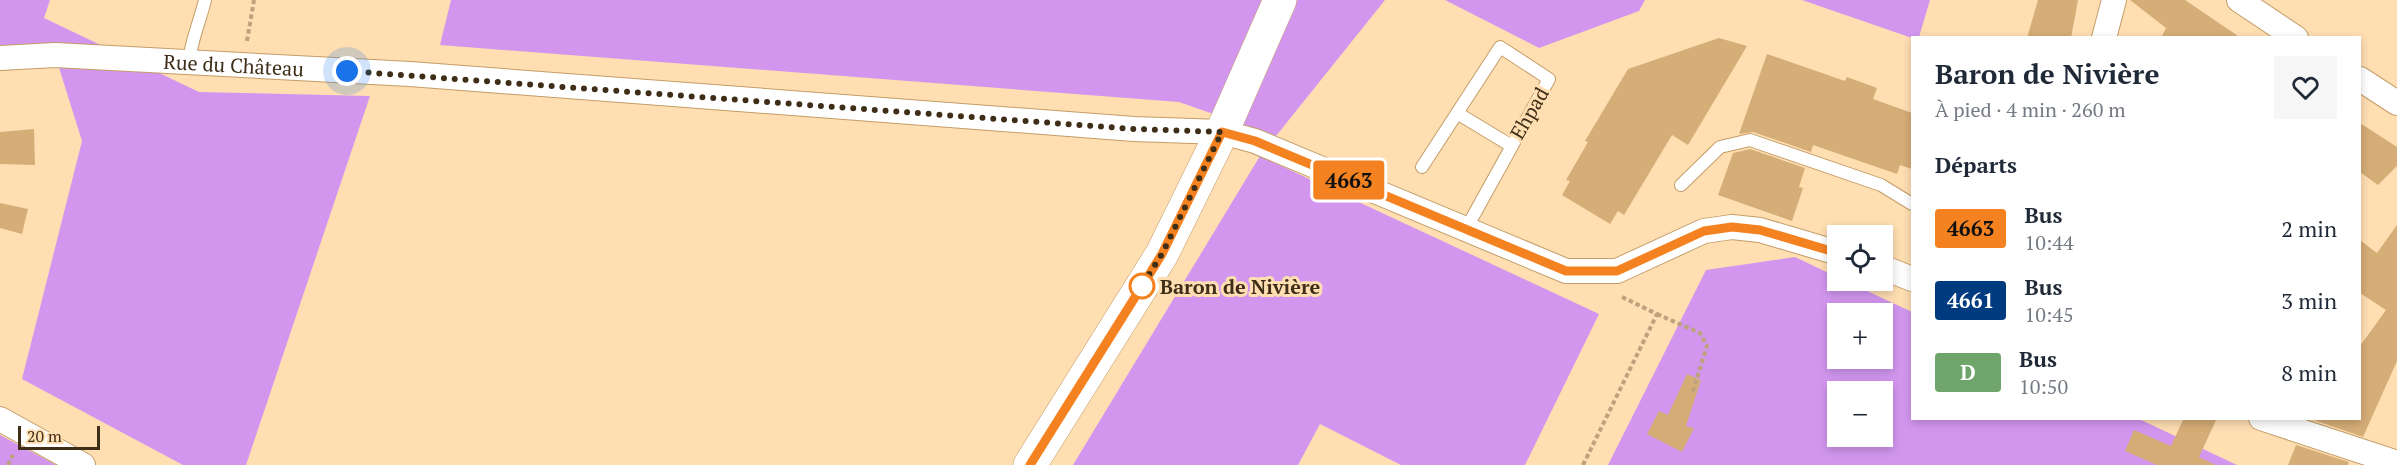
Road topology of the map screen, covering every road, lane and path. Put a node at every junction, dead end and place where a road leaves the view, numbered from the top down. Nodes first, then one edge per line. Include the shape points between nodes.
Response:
1 (205, 0) edge
2 (254, 0) edge
3 (1280, 0) edge
4 (2114, 0) edge
5 (2239, 0) edge
6 (2105, 36) edge
7 (2293, 36) edge
8 (0, 58) edge
9 (189, 62) junction
10 (242, 65) junction
11 (2361, 80) edge
12 (2397, 103) edge
13 (1457, 113) junction
14 (1222, 132) junction
15 (1510, 145) junction
16 (1422, 167) dead end
17 (1681, 185) dead end
18 (1911, 203) edge
19 (1466, 229) junction
20 (1827, 250) edge
21 (1617, 271) junction
22 (1893, 271) edge
23 (1911, 279) edge
24 (1657, 314) junction
25 (1692, 394) dead end
26 (0, 419) edge
27 (2267, 420) edge
28 (2397, 463) edge
29 (83, 465) edge
30 (1030, 465) edge
31 (1583, 465) edge

1 - 9 lane
2 - 10 path
3 - 14 main road
4 - 6 street
5 - 7 street
8 - 9 street, Rue du Château via 56,55
9 - 10 street, Rue du Château
10 - 14 street, Rue du Château via 410,74 1134,129
11 - 12 street
13 - 15 lane
13 - 15 lane, Ehpad via 1500,47 1549,79
13 - 16 lane, Ehpad
14 - 19 street, Rue du Château via 1255,141
14 - 30 main road via 1162,254
15 - 19 lane, Ehpad
17 - 18 lane via 1720,147 1750,140 1881,185
19 - 21 street, Rue du Château via 1566,271
20 - 21 street via 1760,230 1732,227 1704,231
21 - 24 path via 1619,296
22 - 23 street
24 - 25 path via 1700,333 1707,346
24 - 31 path
26 - 29 street
27 - 28 street

